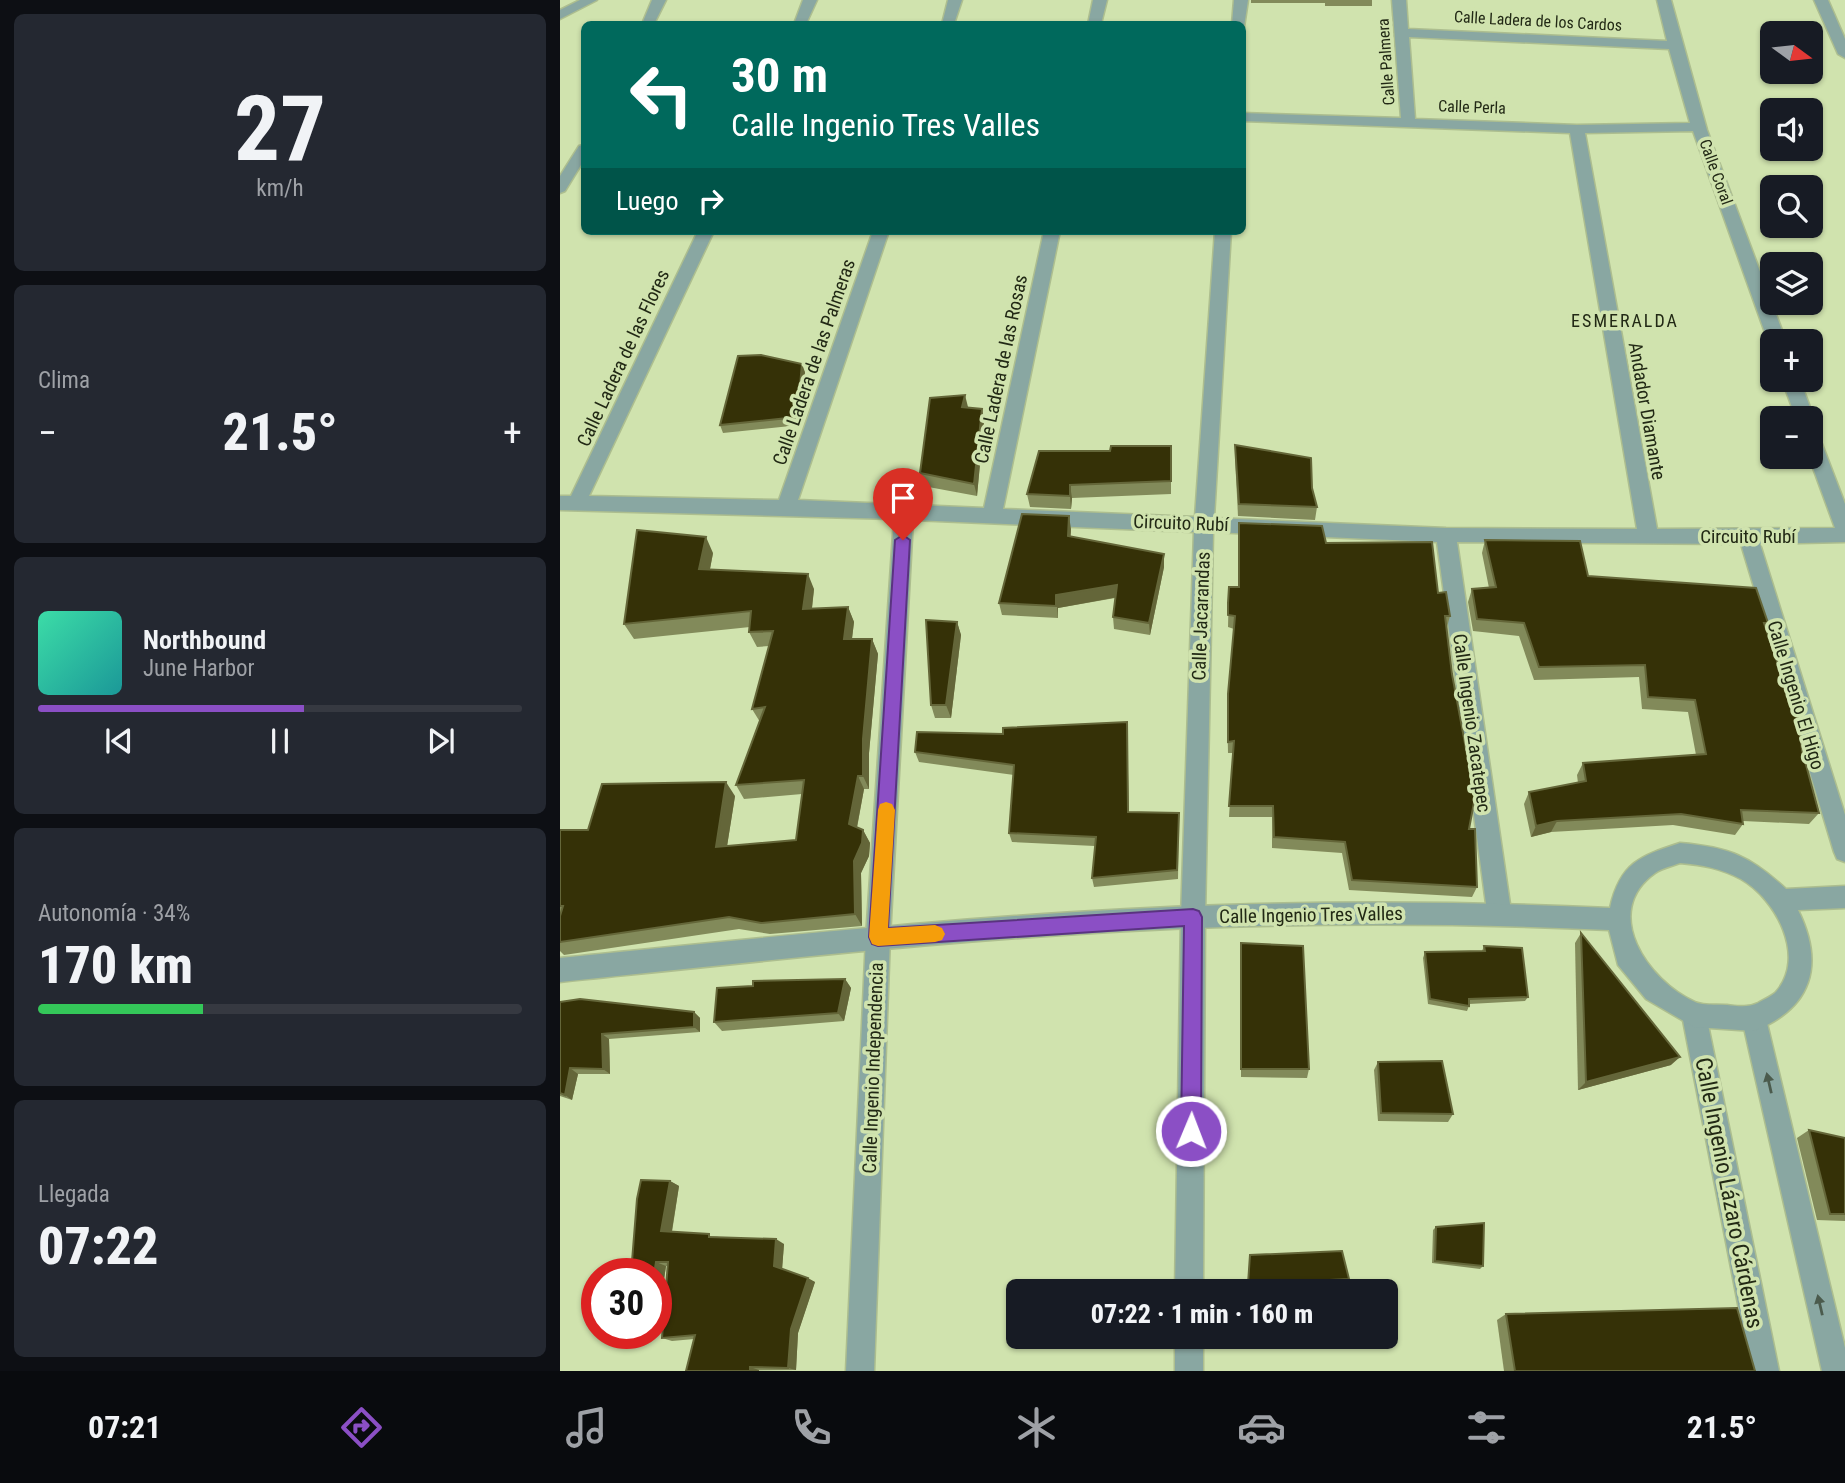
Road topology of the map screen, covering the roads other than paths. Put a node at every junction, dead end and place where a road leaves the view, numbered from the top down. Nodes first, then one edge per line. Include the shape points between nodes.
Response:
1 (590, 0) edge
2 (659, 0) edge
3 (810, 0) edge
4 (956, 0) edge
5 (1100, 0) edge
6 (1241, 0) edge
7 (1399, 0) edge
8 (1664, 0) edge
9 (1821, 0) edge
10 (560, 15) edge
11 (649, 21) edge
12 (801, 21) edge
13 (949, 21) edge
14 (1096, 21) edge
15 (1239, 21) edge
16 (1402, 33) junction
17 (1674, 45) junction
18 (1845, 54) edge
19 (1246, 117) edge
20 (1408, 122) junction
21 (1700, 127) junction
22 (1577, 129) junction
23 (581, 154) edge
24 (560, 188) edge
25 (704, 235) edge
26 (880, 235) edge
27 (1051, 235) edge
28 (1223, 235) edge
29 (1773, 329) edge
30 (1823, 469) edge
31 (568, 503) edge
32 (786, 507) junction
33 (904, 514) junction
34 (992, 516) junction
35 (1203, 524) junction
36 (1845, 533) edge
37 (1446, 535) junction
38 (1648, 535) junction
39 (1748, 537) junction
40 (1845, 852) edge
41 (1845, 897) edge
42 (1781, 900) junction
43 (1499, 911) junction
44 (1193, 917) junction
45 (1619, 919) junction
46 (878, 937) junction
47 (560, 970) edge
48 (1694, 1015) junction
49 (1754, 1019) junction
50 (1189, 1279) edge
51 (1189, 1349) edge
52 (860, 1371) edge
53 (1189, 1371) edge
54 (1765, 1371) edge
55 (1836, 1371) edge

1 - 10 street
2 - 11 street
3 - 12 street
4 - 13 street
5 - 14 street
6 - 15 street
7 - 16 street, Calle Palmera
8 - 17 street, Calle Coral
9 - 18 street
16 - 17 street, Calle Ladera de los Cardos
16 - 20 street, Calle Palmera
17 - 21 street, Calle Coral
19 - 20 street, Calle Perla
20 - 22 street, Calle Perla
21 - 22 street, Calle Perla
21 - 29 street, Calle Coral
22 - 38 street, Andador Diamante
23 - 24 street
25 - 31 street, Calle Ladera de las Flores
26 - 32 street, Calle Ladera de las Palmeras
27 - 34 street, Calle Ladera de las Rosas
28 - 35 street, Calle Jacarandas
30 - 36 street
31 - 32 street, Circuito Rubí
32 - 33 street, Circuito Rubí
33 - 34 street, Circuito Rubí
33 - 46 street, Calle Ingenio Independencia
34 - 35 street, Circuito Rubí
35 - 37 street, Circuito Rubí
35 - 44 street, Calle Jacarandas
36 - 39 street, Circuito Rubí
37 - 38 street, Circuito Rubí
37 - 43 street, Calle Ingenio Zacatepec
38 - 39 street, Circuito Rubí
39 - 40 street, Calle Ingenio El Higo
41 - 42 street
42 - 45 street via 1752,873 1716,856 1680,853 1648,864 1626,887
42 - 49 street via 1798,935 1800,971 1784,1001
43 - 44 street, Calle Ingenio Tres Valles
43 - 45 street, Calle Ingenio Tres Valles
44 - 46 street, Calle Ingenio Tres Valles
44 - 50 street, Calle Jacarandas
45 - 48 street via 1628,957 1655,991
46 - 47 street, Calle Ingenio Tres Valles
46 - 52 street, Calle Ingenio Independencia
48 - 49 street
48 - 54 street, Calle Ingenio Lázaro Cárdenas
55 -> 49 street
51 - 53 street

